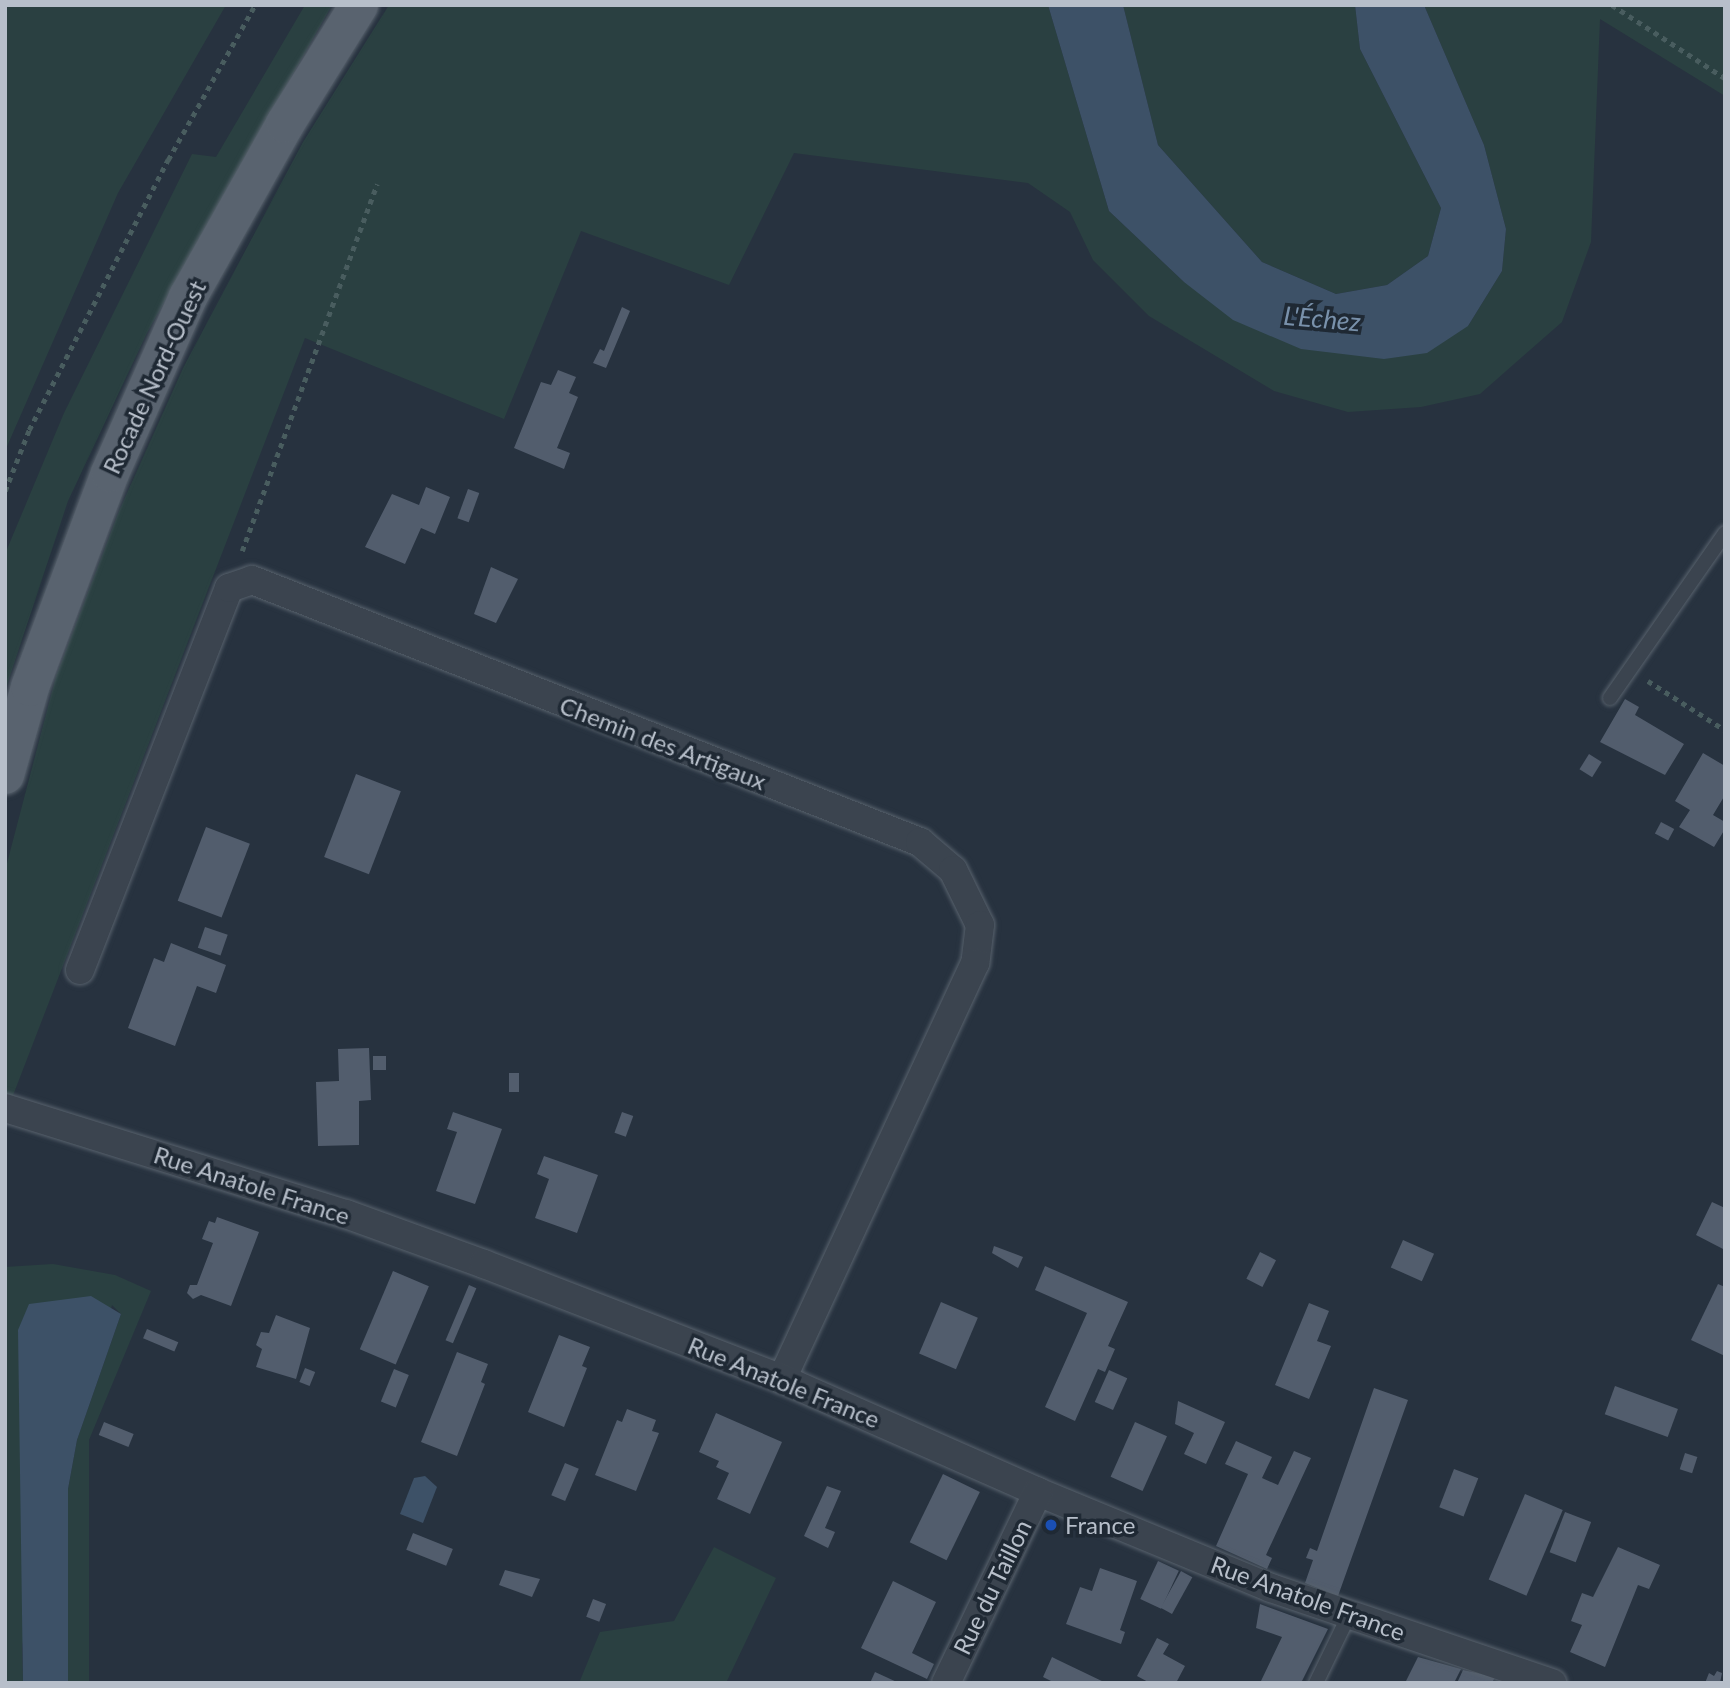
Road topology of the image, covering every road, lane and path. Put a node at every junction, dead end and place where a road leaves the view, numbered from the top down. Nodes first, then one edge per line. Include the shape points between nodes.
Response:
1 (255, 5) edge
2 (359, 5) edge
3 (1612, 5) edge
4 (1725, 78) edge
5 (377, 184) dead end
6 (5, 491) edge
7 (1725, 533) edge
8 (229, 588) junction
9 (1629, 669) junction
10 (1609, 698) dead end
11 (1725, 730) edge
12 (5, 775) edge
13 (80, 970) dead end
14 (5, 1108) edge
15 (782, 1378) junction
16 (1038, 1492) junction
17 (1349, 1615) junction
18 (946, 1683) edge
19 (1316, 1683) edge
20 (1552, 1683) edge

1 - 6 path via 168,160 29,429
2 - 12 main road, Rocade Nord-Ouest via 285,124 188,297 110,472 30,687
3 - 4 path
5 - 8 path
7 - 9 lane
8 - 13 street
8 - 15 street, Chemin des Artigaux via 252,580 920,842 953,870 980,925 975,963
9 - 10 lane
9 - 11 path
14 - 15 street, Rue Anatole France via 346,1214
15 - 16 street, Rue Anatole France
16 - 17 street, Rue Anatole France via 1271,1588
16 - 18 street, Rue du Taillon
17 - 19 lane
17 - 20 street, Rue Anatole France

